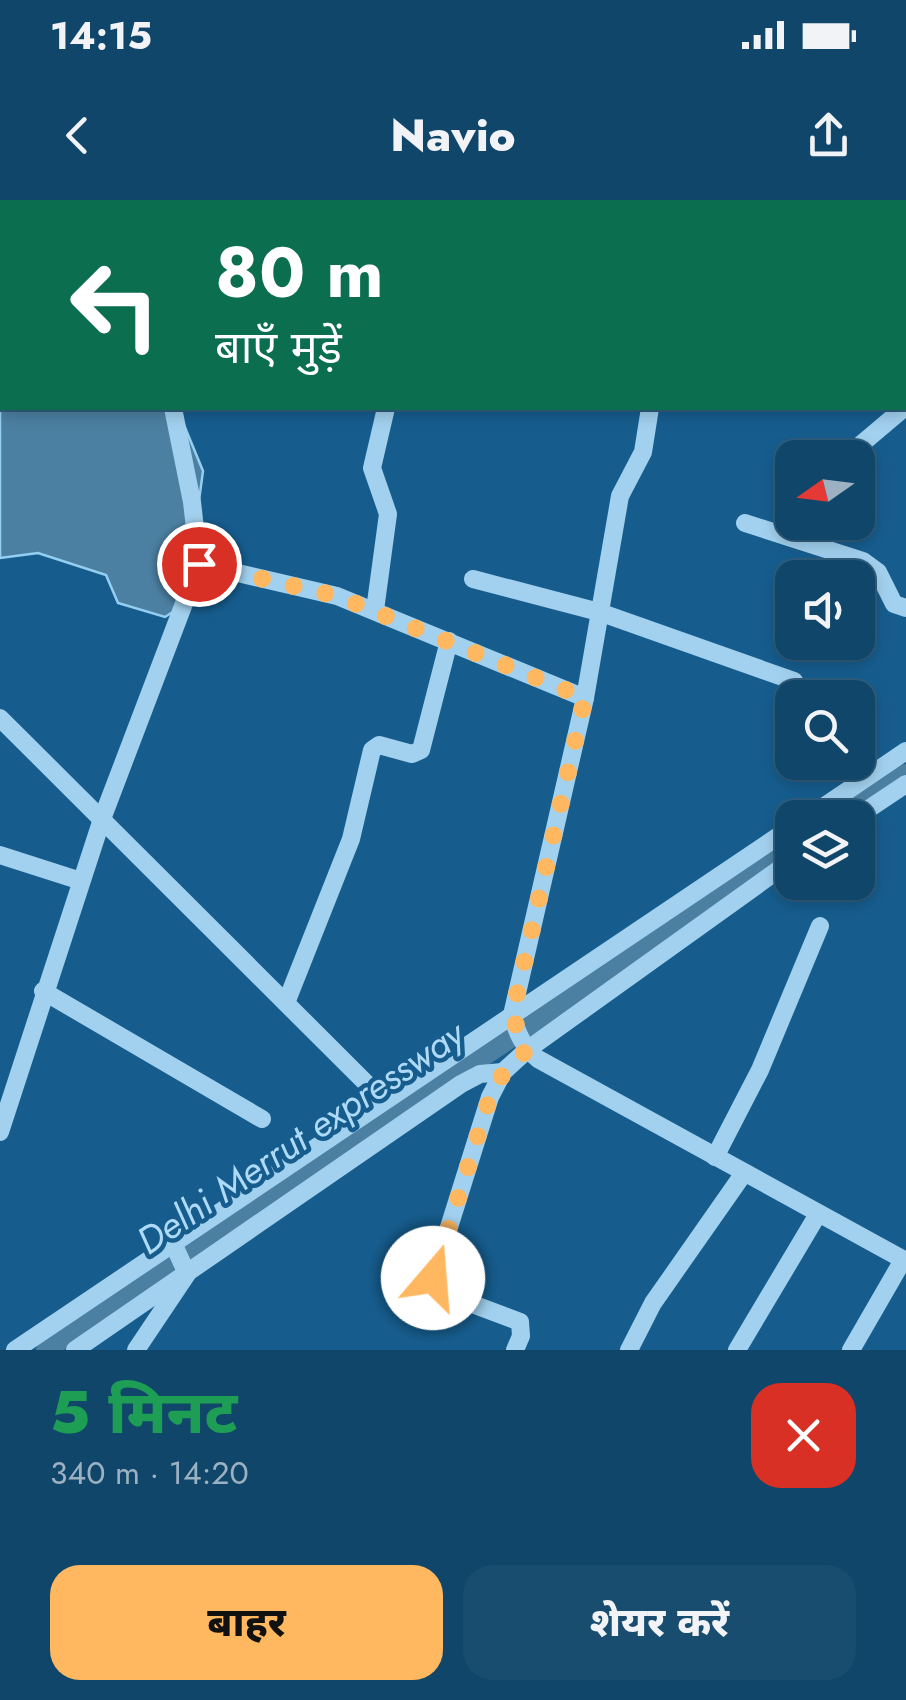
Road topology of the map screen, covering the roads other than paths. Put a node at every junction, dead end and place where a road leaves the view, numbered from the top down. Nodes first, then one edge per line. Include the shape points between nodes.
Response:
1 (173, 410) edge
2 (386, 410) edge
3 (650, 410) edge
4 (901, 410) edge
5 (866, 440) edge
6 (745, 523) dead end
7 (199, 564) junction
8 (474, 579) dead end
9 (906, 608) edge
10 (375, 610) junction
11 (599, 612) junction
12 (449, 641) junction
13 (791, 680) edge
14 (585, 698) junction
15 (0, 718) edge
16 (906, 751) edge
17 (906, 784) edge
18 (834, 800) edge
19 (875, 804) edge
20 (102, 820) junction
21 (775, 840) edge
22 (0, 854) edge
23 (775, 871) edge
24 (81, 881) junction
25 (820, 926) dead end
26 (43, 990) junction
27 (286, 1003) junction
28 (519, 1034) junction
29 (504, 1072) junction
30 (6, 1090) edge
31 (384, 1101) junction
32 (262, 1119) dead end
33 (0, 1132) edge
34 (716, 1157) junction
35 (744, 1173) junction
36 (818, 1214) junction
37 (181, 1259) junction
38 (905, 1261) edge
39 (15, 1350) edge
40 (75, 1350) edge
41 (136, 1350) edge
42 (515, 1350) edge
43 (629, 1350) edge
44 (737, 1350) edge
45 (851, 1350) edge

1 - 7 street
2 - 10 street via 372,468 388,514
3 - 11 street via 643,452 620,496
4 - 5 street
6 - 9 street via 863,561 878,572 894,604
7 - 10 street
7 - 20 street
8 - 11 street
10 - 12 street
11 - 13 street
11 - 14 street
12 - 14 street
12 - 27 street via 421,750 372,750 351,840
14 - 28 street
15 - 20 street
16 - 18 street
17 - 19 street
20 - 24 street
20 - 27 street
21 - 28 street
22 - 24 street
23 - 28 street
24 - 26 street
25 - 34 street
26 - 30 street
26 - 32 street
27 - 31 street
28 - 29 street
28 - 31 street
28 - 34 street
29 - 37 street via 461,1084
29 - 42 street via 490,1097 433,1278 443,1293 520,1322
30 - 33 street
31 - 37 street
34 - 35 street
35 - 36 street
35 - 43 street
36 - 38 street
36 - 44 street
37 - 39 street
37 - 40 street
37 - 41 street
38 - 45 street

